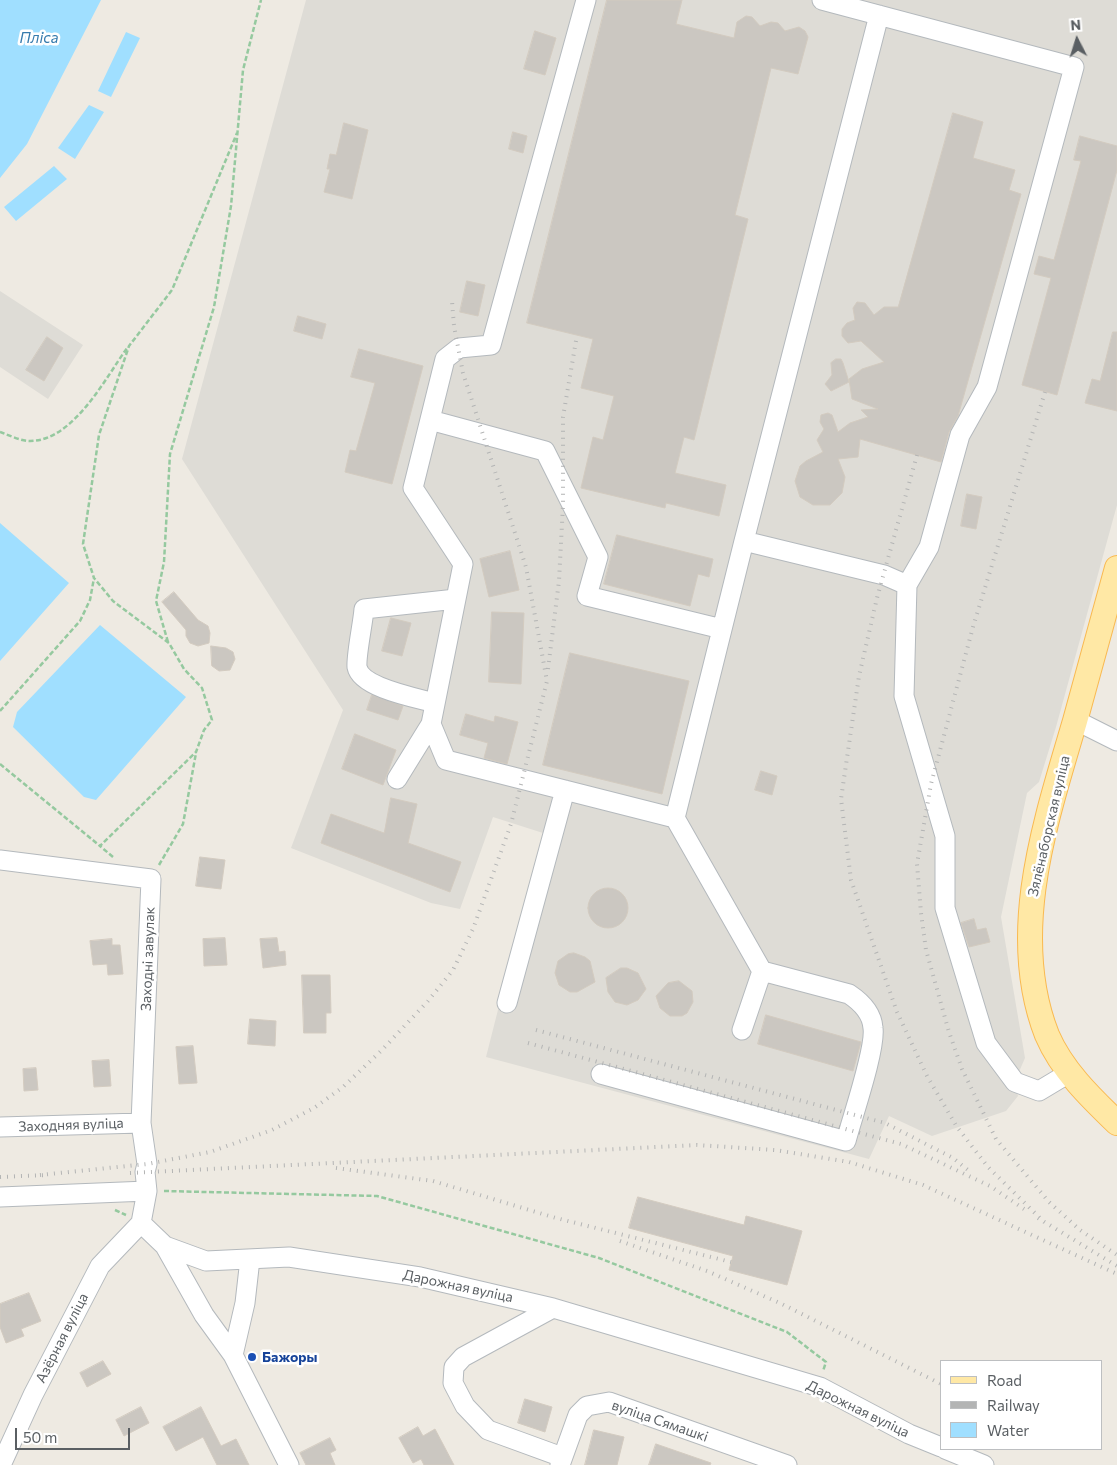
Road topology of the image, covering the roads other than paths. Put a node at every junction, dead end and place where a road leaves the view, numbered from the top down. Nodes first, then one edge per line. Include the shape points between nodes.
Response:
1 (586, 0) edge
2 (822, 0) edge
3 (879, 15) junction
4 (430, 420) junction
5 (744, 541) junction
6 (1117, 568) edge
7 (907, 585) junction
8 (456, 599) junction
9 (722, 629) junction
10 (435, 703) junction
11 (1075, 720) junction
12 (431, 724) junction
13 (1117, 741) edge
14 (397, 779) dead end
15 (565, 790) junction
16 (676, 818) junction
17 (0, 860) edge
18 (762, 971) junction
19 (507, 1003) dead end
20 (742, 1030) dead end
21 (1069, 1073) junction
22 (601, 1074) dead end
23 (141, 1123) junction
24 (1117, 1123) edge
25 (0, 1127) edge
26 (147, 1191) junction
27 (0, 1198) edge
28 (141, 1223) junction
29 (165, 1246) junction
30 (250, 1259) junction
31 (553, 1308) junction
32 (233, 1355) junction
33 (940, 1447) edge
34 (947, 1450) edge
35 (561, 1461) edge
36 (0, 1465) edge
37 (288, 1465) edge
38 (787, 1465) edge
39 (984, 1465) edge

1 - 4 street via 491,345 459,348 445,359
2 - 3 street
3 - 5 street
3 - 7 street via 1074,67 987,387 960,435 929,547
4 - 8 street via 413,488 463,564
4 - 9 street via 545,451 598,557 587,596
5 - 7 street via 884,575
5 - 9 street
6 - 11 main road, Зялёнаборская вуліца
7 - 21 street via 904,696 945,836 945,908 986,1043 1015,1082 1039,1091
8 - 10 street
8 - 10 street via 364,610 357,667 361,676 370,683
9 - 16 street
10 - 12 street
11 - 13 street
11 - 21 main road, Зялёнаборская вуліца via 1042,847 1031,909 1030,941 1031,972 1038,1004 1048,1036
12 - 14 street
12 - 15 street via 446,760
15 - 16 street
15 - 19 street
16 - 18 street
17 - 23 street, Заходні завулак via 151,879
18 - 20 street
18 - 22 street via 850,994 869,1014 874,1029 846,1142
21 - 24 main road, Зялёнаборская вуліца
23 - 25 street, Заходняя вуліца
23 - 26 street, Заходні завулак
26 - 27 street
26 - 28 street
28 - 29 street, Дарожная вуліца
28 - 36 street, Азёрная вуліца via 100,1266
29 - 30 street, Дарожная вуліца via 206,1261
29 - 32 street via 204,1315
30 - 31 street, Дарожная вуліца via 290,1257 420,1276
30 - 32 street via 245,1303
31 - 33 street, Дарожная вуліца via 820,1387 909,1434
31 - 35 street via 463,1357 454,1367 453,1384 465,1406 488,1430
32 - 37 street
34 - 39 street
35 - 38 street, вуліца Сямашкі via 578,1414 587,1406 608,1402

